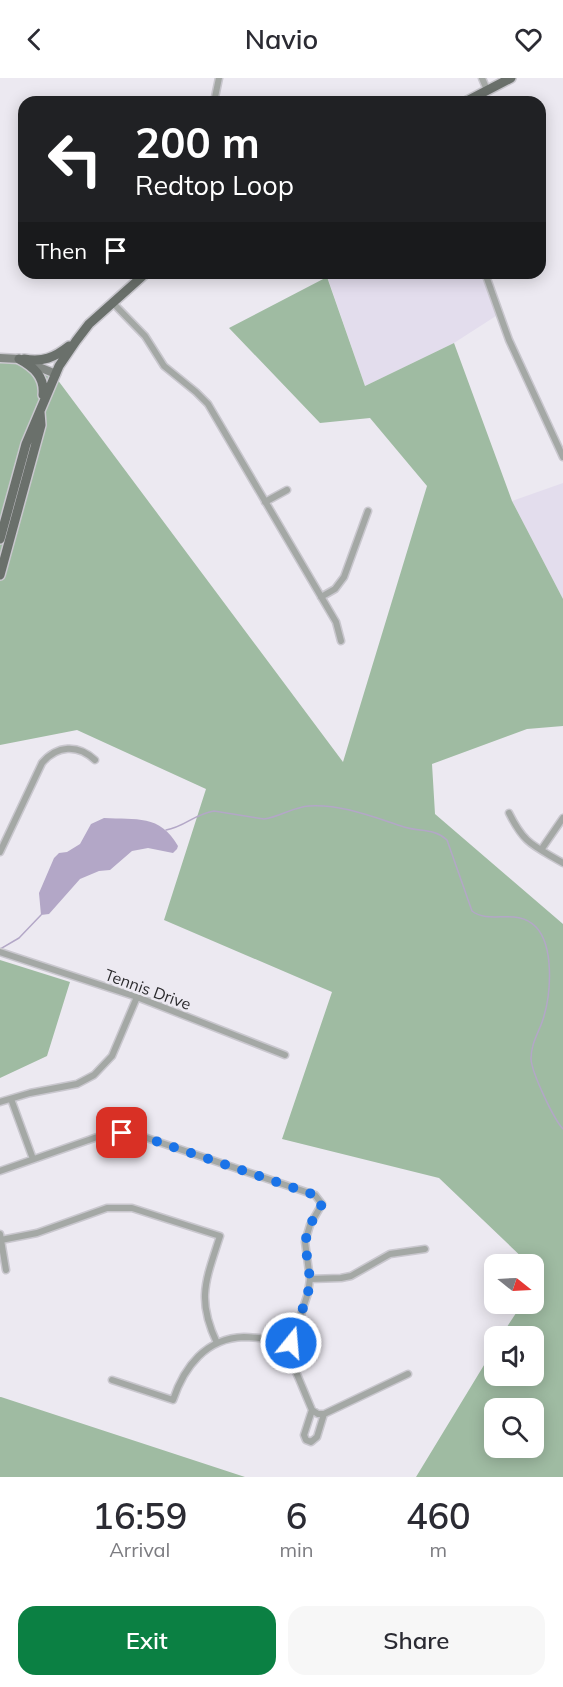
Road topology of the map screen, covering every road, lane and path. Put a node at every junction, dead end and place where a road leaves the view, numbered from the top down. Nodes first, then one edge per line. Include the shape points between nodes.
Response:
1 (219, 78) edge
2 (483, 78) edge
3 (511, 78) edge
4 (487, 90) junction
5 (215, 96) edge
6 (476, 96) edge
7 (139, 279) edge
8 (486, 279) edge
9 (112, 302) junction
10 (75, 340) junction
11 (0, 358) edge
12 (19, 359) junction
13 (56, 374) junction
14 (40, 411) junction
15 (563, 457) edge
16 (287, 490) dead end
17 (266, 502) junction
18 (368, 511) dead end
19 (0, 539) edge
20 (0, 575) edge
21 (321, 597) junction
22 (340, 640) dead end
23 (95, 760) dead end
24 (509, 813) dead end
25 (563, 818) edge
26 (541, 850) junction
27 (0, 852) edge
28 (563, 863) edge
29 (0, 952) edge
30 (137, 997) junction
31 (285, 1055) dead end
32 (11, 1099) junction
33 (0, 1102) edge
34 (33, 1159) junction
35 (0, 1171) edge
36 (1, 1237) edge
37 (425, 1249) dead end
38 (6, 1270) dead end
39 (310, 1279) junction
40 (217, 1343) junction
41 (291, 1343) junction
42 (408, 1374) dead end
43 (112, 1380) dead end
44 (312, 1410) junction
45 (324, 1414) junction

1 - 5 street
2 - 4 street
3 - 4 main road
4 - 6 main road
7 - 9 main road
8 - 15 street via 509,340
9 - 10 main road
9 - 17 street via 145,336 164,366 208,404
10 - 12 main road via 46,360
10 - 13 main road
11 - 12 main road
12 - 13 main road
12 - 14 main road via 42,380
13 - 14 main road
14 - 19 main road via 26,444
14 - 20 main road via 41,425
16 - 17 street
17 - 21 street
18 - 21 street via 344,577 335,589
21 - 22 street via 336,622
23 - 27 street via 83,751 68,748 46,758
24 - 26 street via 526,841
25 - 26 street
26 - 28 street
29 - 30 street, Tennis Drive
30 - 31 street, Tennis Drive
30 - 32 street via 112,1056 94,1076 77,1084
32 - 33 street
32 - 34 street
34 - 35 street
34 - 39 street via 100,1136 122,1133 315,1195 322,1204 305,1242
36 - 38 street
36 - 40 street via 37,1233 107,1208 132,1208 220,1236 204,1294 205,1312
37 - 39 street via 390,1254 351,1276
39 - 41 street
40 - 41 street via 244,1337
40 - 43 street via 188,1367 173,1400
41 - 44 street via 291,1360
42 - 45 street
44 - 45 street
44 - 45 street via 304,1435 311,1442 317,1437

